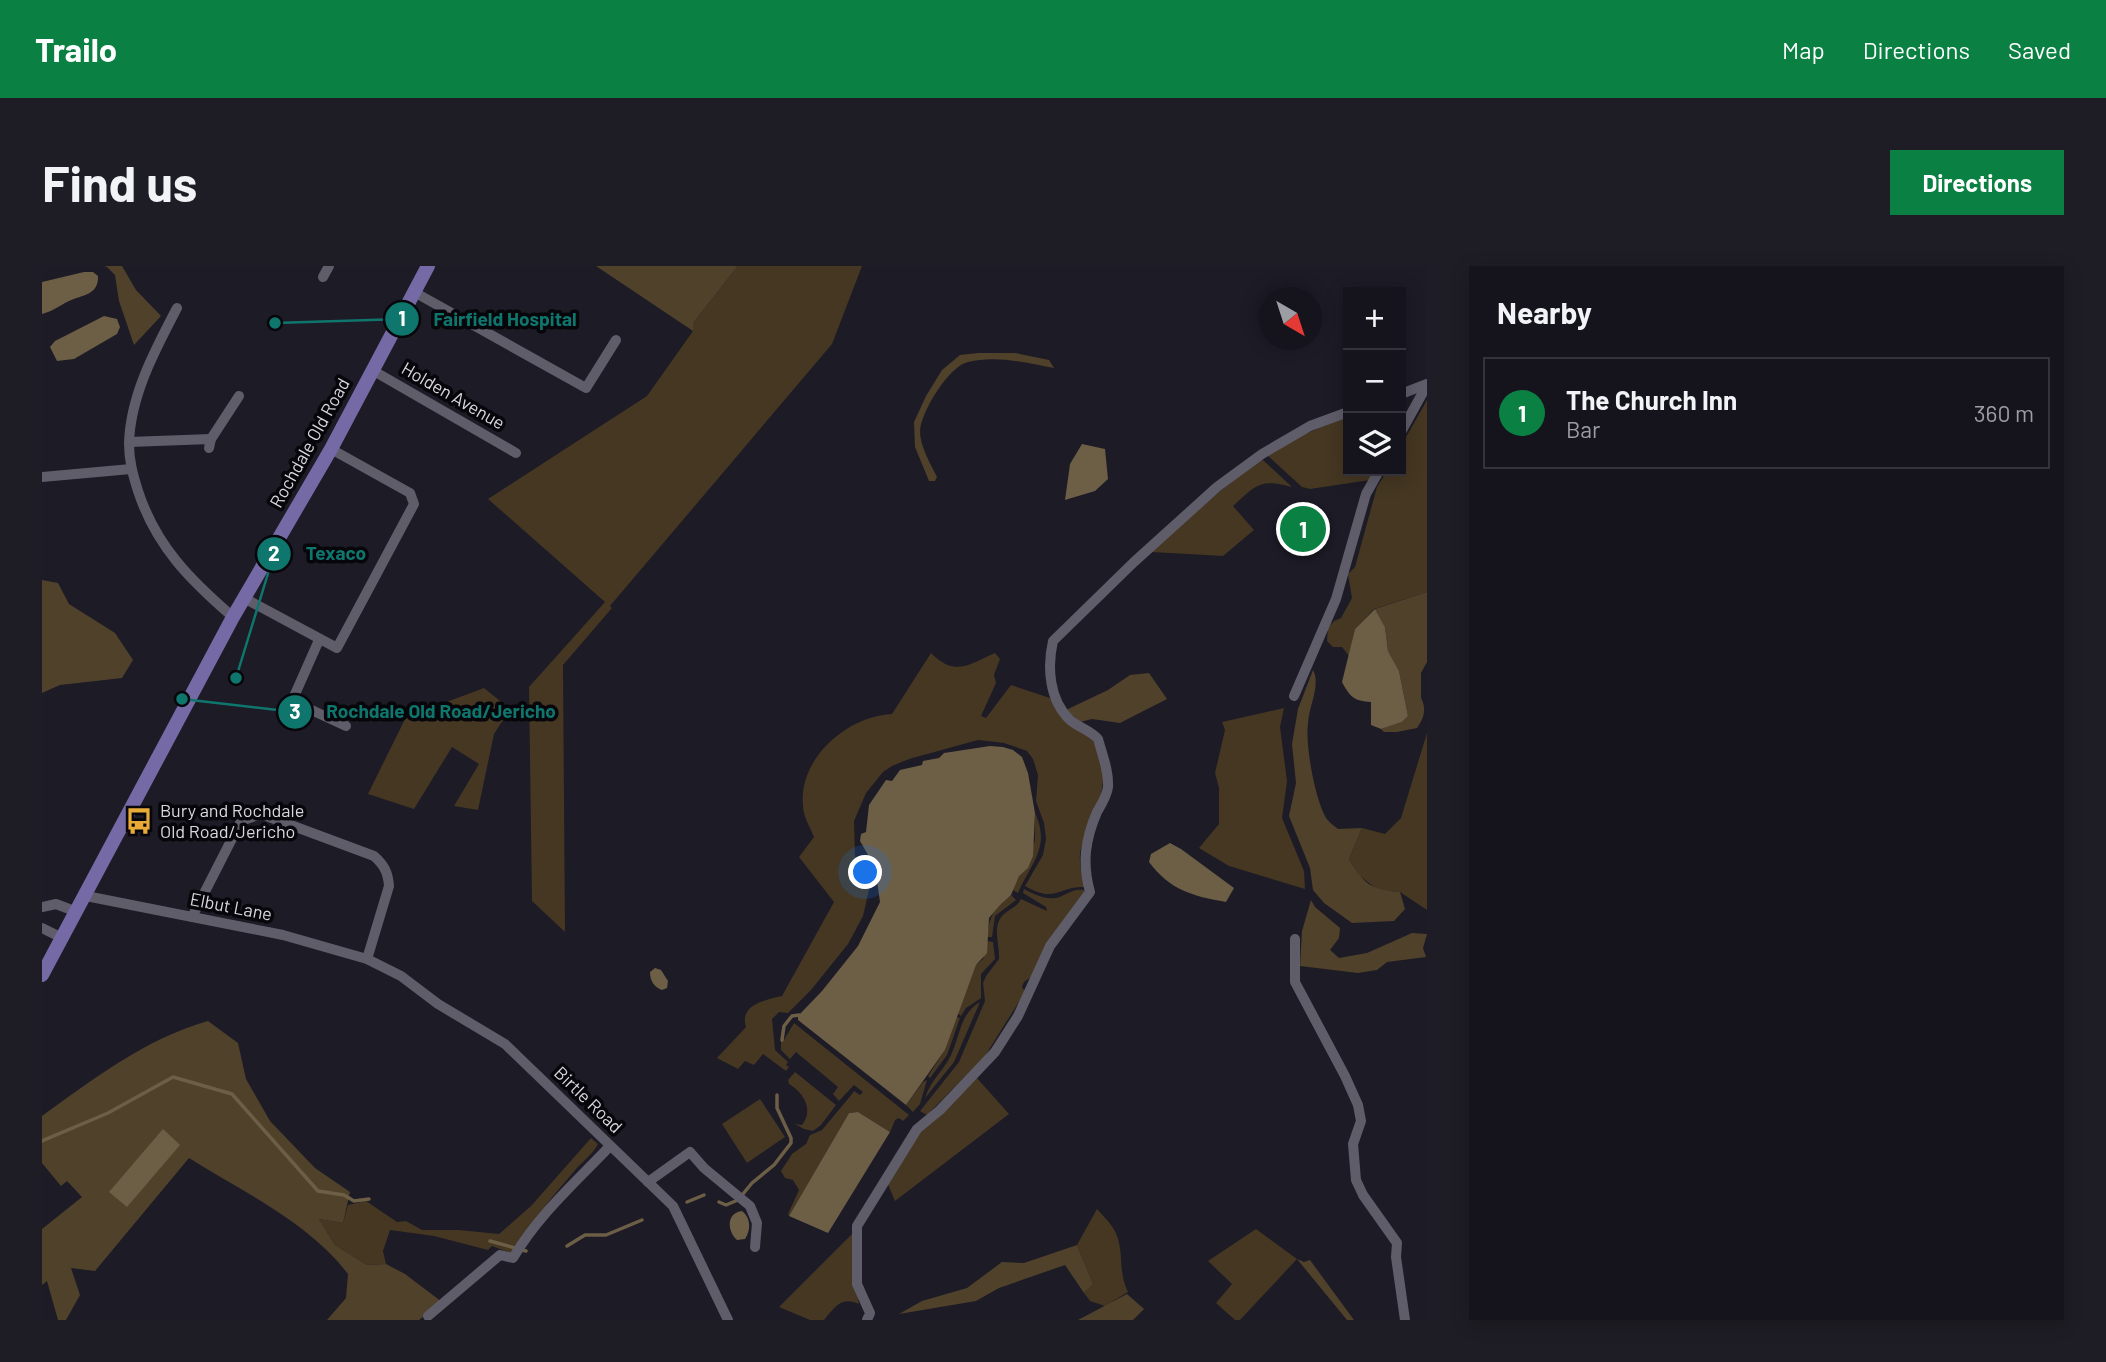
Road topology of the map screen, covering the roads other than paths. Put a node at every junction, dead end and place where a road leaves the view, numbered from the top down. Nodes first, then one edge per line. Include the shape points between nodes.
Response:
1 (428, 266) edge
2 (414, 292) junction
3 (177, 308) dead end
4 (616, 340) dead end
5 (372, 370) junction
6 (1427, 384) edge
7 (1406, 392) edge
8 (239, 396) dead end
9 (1345, 413) edge
10 (1406, 423) edge
11 (129, 442) junction
12 (331, 449) junction
13 (516, 453) dead end
14 (131, 468) junction
15 (1376, 476) edge
16 (42, 477) edge
17 (244, 598) junction
18 (233, 617) junction
19 (319, 640) junction
20 (1294, 696) dead end
21 (346, 726) dead end
22 (86, 896) junction
23 (42, 907) edge
24 (77, 912) junction
25 (192, 917) junction
26 (42, 928) edge
27 (62, 939) junction
28 (1295, 939) dead end
29 (367, 959) junction
30 (42, 975) edge
31 (610, 1146) junction
32 (648, 1182) junction
33 (755, 1247) dead end
34 (429, 1316) dead end
35 (728, 1320) edge
36 (867, 1320) edge
37 (1405, 1320) edge

1 - 2 main road, Rochdale Old Road
2 - 4 street via 586,388
2 - 5 main road, Rochdale Old Road
3 - 11 street via 149,365
5 - 12 main road, Rochdale Old Road
5 - 13 street, Holden Avenue
6 - 7 street
6 - 10 street
8 - 11 street via 210,443
9 - 36 street via 1310,426 1217,487 1053,641 1051,677 1056,699 1071,720 1098,739 1107,775 1108,790 1090,828 1084,856 1090,892 1050,946 1018,1016 995,1052 917,1129 857,1226 857,1284 870,1314
11 - 14 street
12 - 17 main road, Rochdale Old Road
12 - 19 street via 410,493 414,504 337,648
14 - 16 street
14 - 18 street via 145,514 164,548 203,592
15 - 20 street via 1366,495 1336,599
17 - 18 main road, Rochdale Old Road
17 - 19 street
18 - 22 main road, Rochdale Old Road
19 - 21 street via 292,701
22 - 24 main road, Rochdale Old Road
22 - 25 street, Elbut Lane
23 - 24 street via 56,904
24 - 27 main road, Rochdale Old Road
25 - 29 street, Elbut Lane via 283,935
25 - 29 street via 241,821 261,814 374,856 381,863 390,886
26 - 27 street
27 - 30 main road, Rochdale Old Road
28 - 37 street via 1295,982 1358,1105 1361,1121 1353,1144 1356,1180 1397,1243
29 - 31 street, Birtle Road via 504,1043
31 - 32 street, Birtle Road
31 - 34 street via 550,1206 513,1258 500,1255
32 - 33 street via 690,1152 746,1202 757,1223
32 - 35 street, Birtle Road via 673,1206

